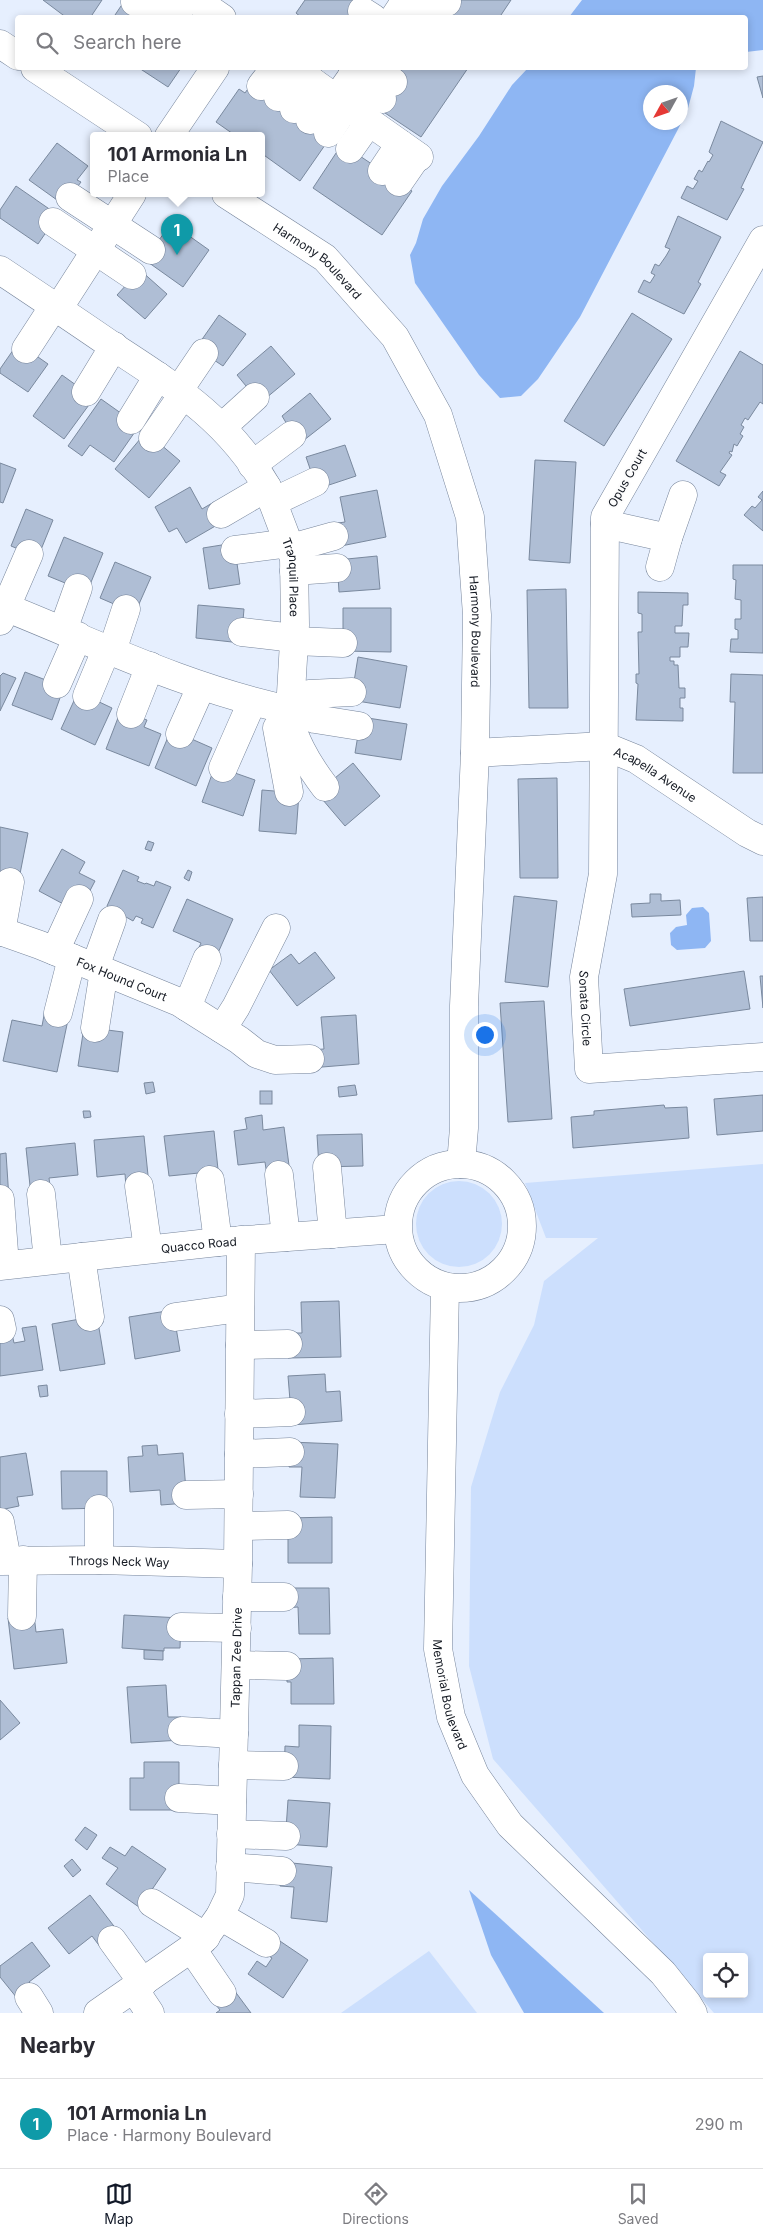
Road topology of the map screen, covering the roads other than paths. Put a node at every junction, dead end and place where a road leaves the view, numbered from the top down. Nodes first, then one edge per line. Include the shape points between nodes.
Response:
1 (151, 7) edge
2 (442, 7) edge
3 (201, 8) edge
4 (389, 8) edge
5 (0, 44) edge
6 (15, 54) edge
7 (38, 70) edge
8 (214, 70) edge
9 (372, 78) edge
10 (305, 94) edge
11 (132, 132) edge
12 (172, 132) edge
13 (398, 142) junction
14 (70, 197) dead end
15 (130, 197) edge
16 (231, 197) edge
17 (53, 222) dead end
18 (112, 224) junction
19 (151, 250) dead end
20 (95, 252) junction
21 (760, 253) edge
22 (132, 275) dead end
23 (4, 281) edge
24 (56, 307) junction
25 (114, 346) junction
26 (26, 349) dead end
27 (204, 353) dead end
28 (174, 386) junction
29 (86, 392) dead end
30 (255, 397) dead end
31 (131, 420) dead end
32 (222, 427) junction
33 (292, 435) dead end
34 (154, 438) dead end
35 (315, 482) dead end
36 (264, 484) junction
37 (683, 495) dead end
38 (221, 514) dead end
39 (605, 524) junction
40 (334, 536) dead end
41 (668, 538) junction
42 (235, 550) dead end
43 (29, 554) dead end
44 (291, 554) junction
45 (660, 567) dead end
46 (337, 568) dead end
47 (78, 588) dead end
48 (126, 609) dead end
49 (2, 611) edge
50 (242, 632) dead end
51 (70, 633) junction
52 (294, 640) junction
53 (342, 643) dead end
54 (110, 650) junction
55 (150, 666) junction
56 (57, 684) dead end
57 (201, 687) junction
58 (352, 692) dead end
59 (87, 696) dead end
60 (278, 706) junction
61 (131, 714) dead end
62 (359, 726) dead end
63 (180, 734) dead end
64 (604, 746) junction
65 (475, 753) junction
66 (223, 768) dead end
67 (325, 787) dead end
68 (289, 792) dead end
69 (763, 841) edge
70 (10, 882) dead end
71 (78, 899) dead end
72 (112, 920) dead end
73 (276, 928) dead end
74 (0, 931) edge
75 (207, 959) dead end
76 (81, 962) junction
77 (187, 1007) junction
78 (58, 1013) dead end
79 (95, 1028) dead end
80 (231, 1034) junction
81 (763, 1057) edge
82 (310, 1059) dead end
83 (461, 1164) junction
84 (327, 1167) dead end
85 (279, 1175) dead end
86 (210, 1180) dead end
87 (139, 1186) dead end
88 (42, 1194) dead end
89 (0, 1199) edge
90 (398, 1230) junction
91 (333, 1234) junction
92 (286, 1237) junction
93 (229, 1241) junction
94 (148, 1249) junction
95 (81, 1257) junction
96 (48, 1260) junction
97 (3, 1266) edge
98 (445, 1287) junction
99 (240, 1308) junction
100 (174, 1317) dead end
101 (90, 1318) dead end
102 (288, 1344) dead end
103 (240, 1346) junction
104 (291, 1412) dead end
105 (239, 1414) junction
106 (290, 1452) dead end
107 (239, 1454) junction
108 (239, 1494) junction
109 (186, 1495) dead end
110 (99, 1508) dead end
111 (0, 1522) edge
112 (288, 1525) dead end
113 (238, 1526) junction
114 (10, 1560) edge
115 (99, 1560) junction
116 (238, 1564) junction
117 (284, 1596) dead end
118 (237, 1597) junction
119 (22, 1616) dead end
120 (181, 1628) dead end
121 (237, 1628) junction
122 (236, 1665) junction
123 (287, 1666) dead end
124 (182, 1730) dead end
125 (234, 1734) junction
126 (233, 1765) junction
127 (284, 1766) dead end
128 (179, 1798) dead end
129 (232, 1801) junction
130 (231, 1834) junction
131 (286, 1836) dead end
132 (230, 1867) junction
133 (282, 1871) dead end
134 (152, 1903) dead end
135 (206, 1934) junction
136 (112, 1940) dead end
137 (266, 1943) dead end
138 (138, 1986) junction
139 (222, 1993) dead end
140 (98, 2013) edge
141 (150, 2013) edge
142 (693, 2013) edge

1 - 3 street
2 - 4 street
5 - 6 street
7 - 11 street
8 - 12 street
9 - 10 street
10 - 13 street
13 - 13 street via 374,165
14 - 18 street
15 - 18 street
16 - 65 street, Harmony Boulevard via 325,258 395,337 438,415 470,517 477,615
17 - 20 street
18 - 19 street
18 - 20 street
20 - 22 street
20 - 24 street
21 - 39 street, Opus Court via 620,489 605,517
23 - 24 street, Tranquil Place
24 - 25 street, Tranquil Place
24 - 26 street
25 - 28 street, Tranquil Place
25 - 29 street
27 - 28 street
28 - 31 street
28 - 32 street, Tranquil Place
28 - 34 street
30 - 32 street
32 - 36 street, Tranquil Place
33 - 36 street
35 - 36 street
36 - 38 street
36 - 44 street, Tranquil Place
37 - 41 street
39 - 41 street
39 - 64 street, Opus Court
40 - 44 street
41 - 45 street
42 - 44 street
43 - 49 street
44 - 46 street
44 - 52 street, Tranquil Place
47 - 51 street
48 - 54 street
49 - 51 street
50 - 52 street
51 - 54 street
51 - 56 street
52 - 53 street
52 - 60 street, Tranquil Place
54 - 55 street
54 - 59 street
55 - 57 street
55 - 61 street
57 - 60 street
57 - 63 street
58 - 60 street via 309,694
60 - 62 street via 315,719
60 - 66 street
60 - 67 street via 300,751
60 - 68 street via 280,752 287,770
64 - 65 street, Acapella Avenue
64 - 69 street, Acapella Avenue via 636,759
64 - 81 street, Sonata Circle via 603,874 584,977 589,1069
65 - 83 street, Harmony Boulevard
70 - 74 street
71 - 76 street
72 - 76 street
73 - 80 street via 236,1007
74 - 76 street, Fox Hound Court
75 - 77 street
76 - 77 street, Fox Hound Court
76 - 78 street
76 - 79 street
77 - 80 street, Fox Hound Court
80 - 82 street, Fox Hound Court via 257,1054 275,1060
83 - 90 street via 441,1166 422,1176 408,1191 400,1209
83 - 98 street via 482,1168 500,1178 513,1194 521,1214 522,1234 516,1254 503,1271 486,1283 466,1288
84 - 91 street
85 - 92 street
86 - 93 street, Tappan Zee Drive
87 - 94 street
88 - 96 street
89 - 97 street
90 - 91 street, Quacco Road
90 - 98 street via 402,1249 412,1266 427,1279
91 - 92 street, Quacco Road
92 - 93 street, Quacco Road
93 - 94 street, Quacco Road
93 - 99 street, Tappan Zee Drive
94 - 95 street, Quacco Road
95 - 96 street, Quacco Road
95 - 101 street
96 - 97 street, Quacco Road
98 - 142 street, Memorial Boulevard via 438,1649 451,1716 475,1775 510,1825 663,1973
99 - 100 street
99 - 103 street, Tappan Zee Drive
102 - 103 street
103 - 105 street, Tappan Zee Drive
104 - 105 street
105 - 107 street, Tappan Zee Drive
106 - 107 street
107 - 108 street, Tappan Zee Drive
108 - 109 street
108 - 113 street, Tappan Zee Drive
110 - 115 street
111 - 114 street
112 - 113 street
113 - 116 street, Tappan Zee Drive
114 - 115 street, Throgs Neck Way
114 - 119 street
115 - 116 street, Throgs Neck Way
116 - 118 street, Tappan Zee Drive
117 - 118 street
118 - 121 street, Tappan Zee Drive
120 - 121 street
121 - 122 street, Tappan Zee Drive
122 - 123 street
122 - 125 street, Tappan Zee Drive
124 - 125 street
125 - 126 street, Tappan Zee Drive
126 - 127 street
126 - 129 street, Tappan Zee Drive
128 - 129 street
129 - 130 street, Tappan Zee Drive
130 - 131 street
130 - 132 street, Tappan Zee Drive
132 - 133 street
132 - 135 street, Tappan Zee Drive via 230,1895
134 - 135 street
135 - 137 street
135 - 138 street
135 - 139 street
136 - 138 street
138 - 140 street
138 - 141 street

